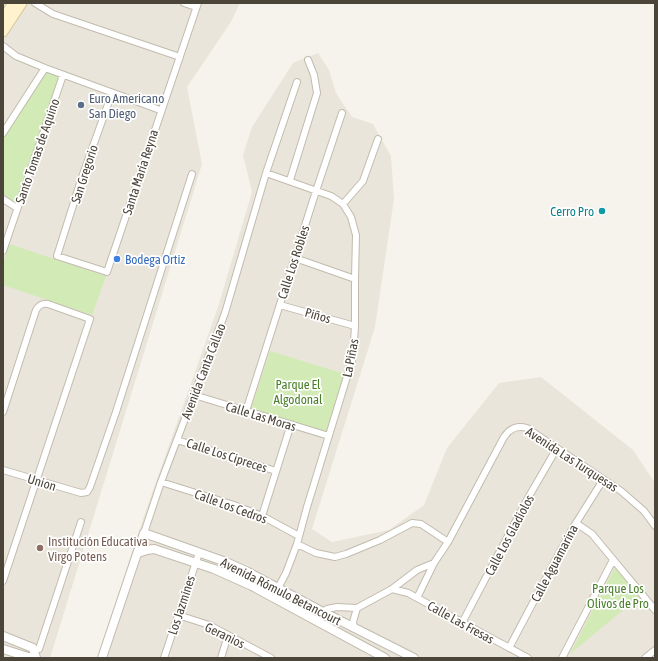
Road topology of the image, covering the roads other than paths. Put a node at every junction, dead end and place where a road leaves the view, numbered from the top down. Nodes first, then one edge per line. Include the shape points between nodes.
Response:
1 (13, 3) edge
2 (22, 3) edge
3 (35, 3) edge
4 (184, 3) edge
5 (197, 5) edge
6 (3, 18) edge
7 (3, 32) edge
8 (3, 46) edge
9 (180, 57) junction
10 (308, 60) dead end
11 (45, 68) junction
12 (63, 75) junction
13 (297, 82) dead end
14 (112, 92) junction
15 (160, 110) junction
16 (342, 114) dead end
17 (3, 132) edge
18 (378, 140) dead end
19 (266, 173) junction
20 (192, 174) dead end
21 (290, 180) junction
22 (316, 191) junction
23 (3, 199) edge
24 (343, 204) junction
25 (17, 208) junction
26 (3, 251) edge
27 (295, 258) junction
28 (107, 272) joint
29 (355, 278) junction
30 (280, 304) junction
31 (355, 326) junction
32 (194, 395) junction
33 (246, 411) junction
34 (3, 412) edge
35 (291, 424) junction
36 (329, 436) junction
37 (177, 440) junction
38 (557, 448) junction
39 (3, 470) edge
40 (276, 471) junction
41 (603, 480) junction
42 (36, 481) junction
43 (161, 482) junction
44 (262, 516) junction
45 (81, 522) dead end
46 (576, 523) junction
47 (655, 526) edge
48 (144, 533) junction
49 (298, 536) junction
50 (448, 542) junction
51 (297, 544) junction
52 (138, 553) junction
53 (200, 553) junction
54 (613, 560) junction
55 (195, 563) junction
56 (434, 564) junction
57 (3, 581) edge
58 (278, 588) junction
59 (392, 589) junction
60 (417, 598) junction
61 (357, 608) junction
62 (655, 610) edge
63 (323, 612) junction
64 (178, 615) junction
65 (318, 621) junction
66 (462, 623) junction
67 (354, 628) junction
68 (228, 635) junction
69 (3, 636) edge
70 (388, 644) junction
71 (3, 648) edge
72 (509, 648) junction
73 (39, 649) joint
74 (655, 650) edge
75 (381, 657) edge
76 (36, 658) edge
77 (102, 658) edge
78 (164, 658) edge
79 (221, 658) edge
80 (271, 658) edge
81 (414, 658) edge
82 (528, 658) edge
83 (562, 658) edge
84 (645, 658) edge

1 - 6 main road
2 - 7 main road
3 - 9 street via 53,14
4 - 5 street
5 - 9 street, Santa María Reyna
8 - 11 street via 16,56
9 - 15 street, Santa María Reyna
10 - 21 street via 317,93
11 - 12 street
11 - 17 street
12 - 14 street
12 - 25 street, Santo Tomas de Aquino
13 - 19 street, Avenida Canta Callao
14 - 15 street
14 - 28 street, San Gregorio via 57,256
15 - 28 street, Santa María Reyna
16 - 22 street, Calle Los Robles
18 - 24 street via 363,181
19 - 21 street
19 - 32 street, Avenida Canta Callao via 225,313
20 - 42 street, Union via 90,487 87,492 81,493
21 - 22 street
22 - 24 street via 331,196
22 - 27 street, Calle Los Robles
23 - 25 street
24 - 29 street, La Piñas via 351,217 356,235
25 - 26 street, Santo Tomas de Aquino
27 - 29 street
27 - 30 street, Calle Los Robles
29 - 31 street, La Piñas
30 - 31 street, Piños
30 - 33 street, Calle Los Robles
31 - 36 street, La Piñas via 353,357
32 - 33 street, Calle Las Moras
32 - 37 street, Avenida Canta Callao
33 - 35 street, Calle Las Moras
34 - 42 street via 36,310 43,304 90,318
35 - 36 street, Calle Las Moras
35 - 40 street
36 - 49 street, La Piñas
37 - 40 street, Calle Los Cipreces
37 - 43 street, Avenida Canta Callao
38 - 41 street, Avenida Las Turquesas
38 - 50 street, Avenida Las Turquesas via 527,428 517,427 507,433
38 - 66 street, Calle Los Gladiolos
39 - 42 street, Union
40 - 44 street
41 - 46 street, Calle Aguamarina
41 - 47 street, Avenida Las Turquesas via 632,500
42 - 57 street
43 - 44 street, Calle Los Cedros
43 - 48 street, Avenida Canta Callao
44 - 49 street, Calle Los Cedros
45 - 73 street
46 - 54 street via 592,534
46 - 72 street, Calle Aguamarina
48 - 52 street, Avenida Canta Callao
48 - 53 street, Avenida Rómulo Betancourt
49 - 51 street, La Piñas
50 - 51 street via 421,524 412,523 380,540 335,557 316,553
50 - 56 street, Avenida Las Turquesas
51 - 58 street, La Piñas
52 - 55 street, Avenida Rómulo Betancourt via 154,550
52 - 77 street, Avenida Canta Callao
53 - 55 street, Los Jazmines
53 - 58 street, Avenida Rómulo Betancourt via 226,562
54 - 62 street
54 - 83 street
55 - 64 street, Los Jazmines
55 - 65 street, Avenida Rómulo Betancourt via 252,586
56 - 59 street via 417,570
56 - 60 street, Avenida Las Turquesas
58 - 63 street, Avenida Rómulo Betancourt
59 - 60 street, Calle Las Fresas via 401,590
59 - 61 street
60 - 66 street, Calle Las Fresas
61 - 63 street via 337,607
61 - 67 street
63 - 65 street
63 - 67 street, Avenida Rómulo Betancourt
64 - 68 street, Geranios via 209,625
64 - 78 street, Los Jazmines
65 - 75 street, Avenida Rómulo Betancourt
66 - 72 street, Calle Las Fresas
67 - 70 street, Avenida Rómulo Betancourt
68 - 79 street
68 - 80 street, Geranios
69 - 76 street via 33,648
70 - 75 street
70 - 81 street, Avenida Rómulo Betancourt
71 - 76 street
72 - 82 street, Calle Las Fresas
73 - 76 street
74 - 84 street

